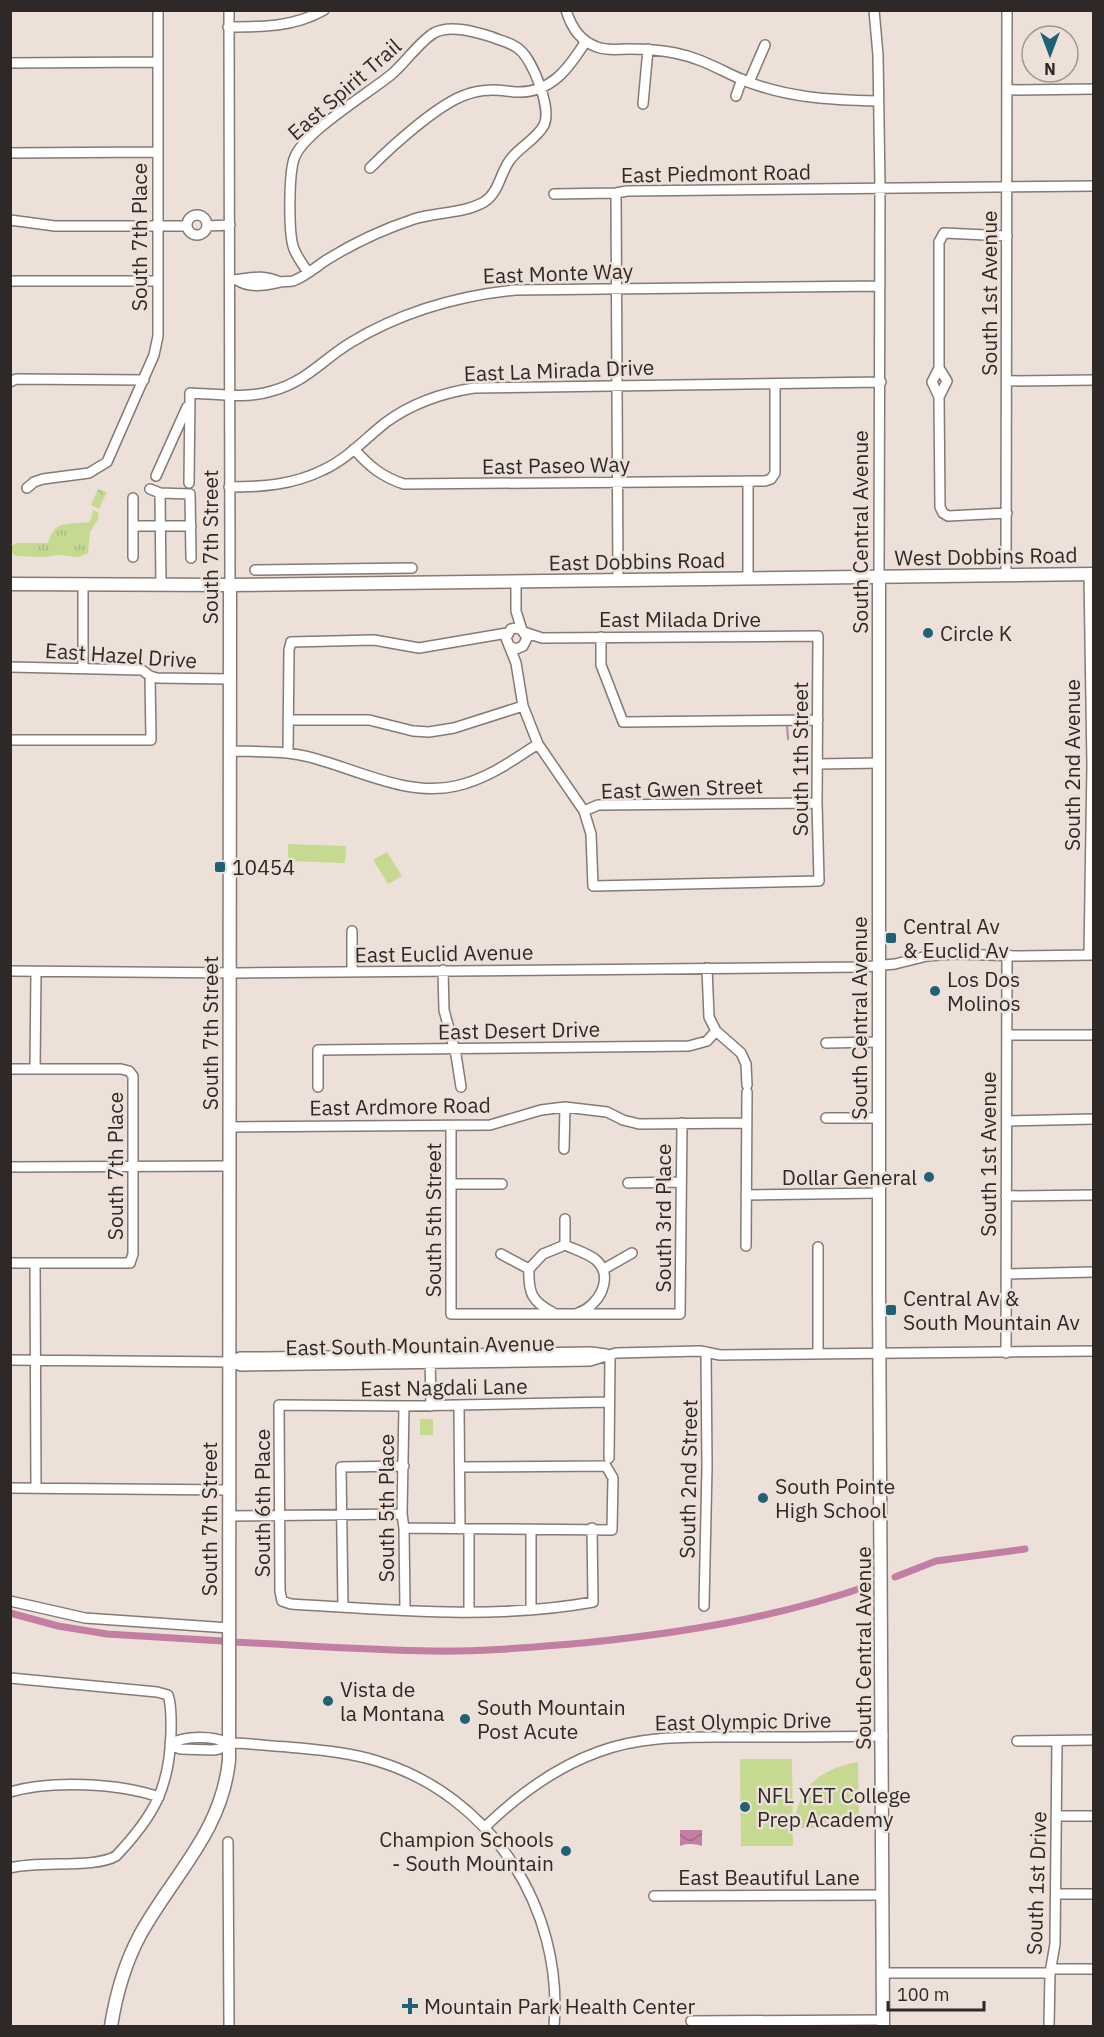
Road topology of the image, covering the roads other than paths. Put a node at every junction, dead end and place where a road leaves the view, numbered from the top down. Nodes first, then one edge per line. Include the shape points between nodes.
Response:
1 (158, 10) edge
2 (229, 10) edge
3 (324, 10) edge
4 (566, 10) edge
5 (874, 10) edge
6 (1007, 10) edge
7 (228, 27) junction
8 (586, 41) junction
9 (765, 45) dead end
10 (648, 49) junction
11 (158, 62) junction
12 (10, 63) edge
13 (746, 81) junction
14 (540, 88) junction
15 (1094, 89) edge
16 (1007, 90) junction
17 (736, 96) dead end
18 (878, 101) junction
19 (644, 104) dead end
20 (156, 152) junction
21 (10, 153) edge
22 (370, 168) dead end
23 (1094, 186) edge
24 (1006, 187) junction
25 (880, 188) junction
26 (616, 193) junction
27 (554, 194) dead end
28 (10, 220) edge
29 (230, 225) junction
30 (158, 226) junction
31 (187, 226) junction
32 (207, 226) junction
33 (1007, 236) junction
34 (308, 272) junction
35 (233, 280) junction
36 (10, 281) edge
37 (157, 281) junction
38 (880, 286) junction
39 (616, 289) junction
40 (939, 368) junction
41 (144, 380) junction
42 (1094, 380) edge
43 (1007, 381) junction
44 (10, 382) edge
45 (881, 382) junction
46 (775, 384) junction
47 (617, 386) junction
48 (230, 394) junction
49 (939, 397) junction
50 (190, 398) junction
51 (354, 449) junction
52 (156, 476) dead end
53 (748, 481) junction
54 (189, 483) dead end
55 (617, 483) junction
56 (229, 487) junction
57 (27, 488) dead end
58 (150, 489) dead end
59 (160, 493) junction
60 (133, 498) dead end
61 (1007, 513) junction
62 (133, 526) junction
63 (160, 526) junction
64 (190, 526) junction
65 (133, 556) dead end
66 (191, 558) dead end
67 (394, 568) junction
68 (412, 568) dead end
69 (277, 569) junction
70 (255, 570) dead end
71 (1091, 574) edge
72 (1006, 575) junction
73 (879, 577) junction
74 (748, 579) junction
75 (618, 580) junction
76 (516, 582) junction
77 (394, 583) junction
78 (10, 584) edge
79 (83, 584) junction
80 (161, 585) junction
81 (230, 585) junction
82 (278, 585) junction
83 (516, 611) junction
84 (523, 631) junction
85 (818, 636) joint
86 (601, 637) junction
87 (508, 638) junction
88 (542, 638) junction
89 (524, 645) junction
90 (516, 663) junction
91 (10, 668) edge
92 (83, 668) junction
93 (150, 676) junction
94 (230, 679) junction
95 (523, 706) junction
96 (288, 720) junction
97 (818, 720) junction
98 (10, 740) edge
99 (538, 744) junction
100 (230, 751) junction
101 (288, 752) junction
102 (879, 763) junction
103 (817, 764) junction
104 (1093, 765) edge
105 (817, 803) junction
106 (584, 811) junction
107 (352, 931) dead end
108 (1007, 954) junction
109 (1091, 955) edge
110 (879, 966) junction
111 (707, 968) junction
112 (443, 970) junction
113 (10, 971) edge
114 (36, 972) junction
115 (352, 972) junction
116 (230, 973) junction
117 (716, 1031) junction
118 (1007, 1035) junction
119 (1094, 1035) edge
120 (879, 1042) junction
121 (826, 1043) dead end
122 (454, 1048) junction
123 (10, 1069) edge
124 (35, 1069) junction
125 (318, 1087) dead end
126 (461, 1087) dead end
127 (565, 1107) junction
128 (826, 1118) dead end
129 (879, 1118) junction
130 (1094, 1119) edge
131 (1006, 1121) junction
132 (682, 1123) junction
133 (747, 1123) junction
134 (451, 1126) junction
135 (229, 1127) junction
136 (564, 1149) dead end
137 (229, 1166) junction
138 (10, 1167) edge
139 (134, 1167) junction
140 (680, 1182) junction
141 (628, 1183) dead end
142 (452, 1184) junction
143 (502, 1184) dead end
144 (879, 1193) junction
145 (746, 1195) junction
146 (1094, 1195) edge
147 (1006, 1196) junction
148 (565, 1219) dead end
149 (566, 1245) junction
150 (746, 1246) dead end
151 (818, 1247) dead end
152 (632, 1253) dead end
153 (501, 1254) dead end
154 (10, 1263) edge
155 (35, 1263) junction
156 (529, 1269) junction
157 (604, 1269) junction
158 (1094, 1272) edge
159 (1006, 1274) junction
160 (555, 1314) junction
161 (576, 1314) junction
162 (1094, 1351) edge
163 (706, 1352) junction
164 (880, 1353) junction
165 (1006, 1353) junction
166 (819, 1354) junction
167 (610, 1355) junction
168 (430, 1359) junction
169 (10, 1360) edge
170 (35, 1360) junction
171 (229, 1362) junction
172 (609, 1402) junction
173 (459, 1405) junction
174 (279, 1406) joint
175 (404, 1406) junction
176 (431, 1406) junction
177 (609, 1458) dead end
178 (404, 1466) junction
179 (460, 1467) junction
180 (10, 1488) edge
181 (36, 1488) junction
182 (229, 1490) junction
183 (402, 1514) junction
184 (342, 1515) junction
185 (229, 1516) junction
186 (280, 1516) junction
187 (404, 1528) junction
188 (592, 1528) junction
189 (464, 1529) junction
190 (531, 1529) junction
191 (10, 1601) edge
192 (704, 1606) dead end
193 (343, 1607) junction
194 (405, 1609) junction
195 (531, 1610) junction
196 (468, 1612) junction
197 (229, 1628) junction
198 (10, 1678) edge
199 (883, 1736) junction
200 (193, 1738) junction
201 (1094, 1740) edge
202 (1017, 1741) dead end
203 (1057, 1741) junction
204 (229, 1743) junction
205 (170, 1744) junction
206 (193, 1749) junction
207 (10, 1792) edge
208 (159, 1797) junction
209 (1056, 1816) junction
210 (1094, 1816) edge
211 (485, 1827) junction
212 (228, 1842) dead end
213 (10, 1868) edge
214 (1056, 1894) junction
215 (1094, 1894) edge
216 (883, 1895) junction
217 (654, 1896) dead end
218 (1094, 1969) edge
219 (1050, 1971) junction
220 (883, 1973) junction
221 (691, 2021) dead end
222 (883, 2023) edge
223 (111, 2026) edge
224 (229, 2026) edge
225 (554, 2026) edge
226 (1048, 2026) edge

1 - 11 street, South 7th Place
2 - 7 street, South 7th Street
3 - 7 street via 297,23 277,27
4 - 8 street via 571,25
5 - 18 street, South Central Avenue
6 - 16 street, South 1st Avenue
7 - 29 street, South 7th Street
8 - 10 street via 599,48
8 - 14 street via 560,77
9 - 13 street
10 - 13 street via 697,59
10 - 19 street
11 - 12 street
11 - 20 street, South 7th Place
13 - 17 street
13 - 18 street via 808,98
14 - 22 street via 518,92 483,90 453,99
14 - 34 street via 547,110 545,124 508,162 486,201 414,219 348,248
14 - 34 street, East Spirit Trail via 534,69 521,51 508,43 451,29 435,33 392,74 320,128 294,157 292,237 294,249
15 - 16 street
16 - 24 street, South 1st Avenue
18 - 25 street, South Central Avenue
20 - 21 street
20 - 30 street, South 7th Place
23 - 24 street, East Piedmont Road
24 - 25 street, East Piedmont Road
24 - 33 street, South 1st Avenue
25 - 26 street, East Piedmont Road
25 - 38 street, South Central Avenue
26 - 27 street, East Piedmont Road
26 - 39 street
28 - 30 street via 55,226
29 - 32 street
29 - 35 street, South 7th Street
30 - 31 street
30 - 37 street, South 7th Place
31 - 32 street via 197,236
31 - 32 street via 191,217 198,215
33 - 40 street via 944,233 939,242
33 - 43 street, South 1st Avenue
34 - 35 street via 271,285 243,285
35 - 48 street, South 7th Street
36 - 37 street
37 - 41 street, South 7th Place via 158,336
38 - 39 street, East Monte Way
38 - 45 street, South Central Avenue
39 - 47 street
39 - 48 street, East Monte Way via 515,290 472,295 395,320 353,342 299,382 270,392
40 - 49 street via 932,382
40 - 49 street via 947,381
41 - 44 street
41 - 57 street, South 7th Place via 107,462 89,473 43,479
42 - 43 street
43 - 61 street, South 1st Avenue
45 - 46 street, East La Mirada Drive
45 - 73 street, South Central Avenue
46 - 47 street, East La Mirada Drive
46 - 53 street, East Paseo Way via 775,473 771,479
47 - 51 street, East La Mirada Drive via 483,387 448,392 404,410
47 - 55 street
48 - 50 street, East Monte Way
48 - 56 street, South 7th Street
49 - 61 street via 939,507 948,516
50 - 52 street
50 - 54 street
51 - 55 street, East Paseo Way via 386,478 404,484
51 - 56 street, East La Mirada Drive via 325,469 291,482
53 - 55 street, East Paseo Way
53 - 74 street
55 - 75 street
56 - 81 street, South 7th Street
58 - 59 street
59 - 63 street
59 - 64 street via 190,494
60 - 62 street
61 - 72 street, South 1st Avenue
62 - 63 street
62 - 65 street
63 - 64 street
63 - 80 street
64 - 66 street
67 - 68 street
67 - 69 street
67 - 77 street
69 - 70 street
69 - 82 street
71 - 72 main road, West Dobbins Road
71 - 104 street, South 2nd Avenue
72 - 73 main road, West Dobbins Road
73 - 74 main road, East Dobbins Road
73 - 102 main road, South Central Avenue
74 - 75 main road, East Dobbins Road
75 - 76 main road, East Dobbins Road
76 - 77 main road, East Dobbins Road
76 - 83 street
77 - 82 main road, East Dobbins Road
78 - 79 main road, East Dobbins Road
79 - 80 main road, East Dobbins Road
79 - 92 street
80 - 81 main road, East Dobbins Road
81 - 82 main road, East Dobbins Road
81 - 94 main road, South 7th Street
83 - 84 street
83 - 87 street
84 - 87 street via 514,628
84 - 88 street, East Milada Drive
84 - 89 street via 527,638
85 - 86 street, East Milada Drive
85 - 97 street, South 1th Street
86 - 88 street, East Milada Drive
86 - 97 street via 601,665 622,723
87 - 89 street via 516,649
87 - 90 street
87 - 96 street via 467,639 419,648 374,640 291,642
88 - 89 street, East Milada Drive
89 - 90 street
90 - 95 street
91 - 92 street, East Hazel Drive
92 - 93 street, East Hazel Drive via 142,670
93 - 94 street, East Hazel Drive
93 - 98 street via 151,740
94 - 100 main road, South 7th Street
95 - 96 street via 429,732 369,720
95 - 99 street
96 - 101 street
97 - 103 street, South 1th Street
99 - 101 street via 475,780 454,787 430,788 403,785
99 - 106 street
100 - 101 street
100 - 116 main road, South 7th Street
102 - 103 street
102 - 110 main road, South Central Avenue
103 - 105 street, South 1th Street
104 - 109 street, South 2nd Avenue
105 - 106 street, East Gwen Street via 598,805
105 - 106 street, South 1th Street via 819,881 593,886 591,834
107 - 115 street
108 - 109 street, East Euclid Avenue
108 - 110 street, East Euclid Avenue via 935,955
108 - 118 street, South 1st Avenue
110 - 111 street, East Euclid Avenue
110 - 120 main road, South Central Avenue
111 - 112 street, East Euclid Avenue
111 - 117 street via 708,1017
112 - 115 street, East Euclid Avenue
112 - 122 street via 444,1010
113 - 114 street, East Euclid Avenue
114 - 116 street, East Euclid Avenue
114 - 124 street
115 - 116 street, East Euclid Avenue
116 - 135 main road, South 7th Street
117 - 122 street, East Desert Drive via 707,1041 689,1046
117 - 133 street via 745,1050
118 - 119 street
118 - 131 street, South 1st Avenue
120 - 121 street
120 - 129 main road, South Central Avenue
122 - 125 street, East Desert Drive via 318,1050
122 - 126 street
123 - 124 street
124 - 139 street, South 7th Place via 129,1071 133,1076
127 - 132 street, East Ardmore Road via 607,1112 639,1124
127 - 134 street, East Ardmore Road via 490,1125
127 - 136 street
128 - 129 street
129 - 144 main road, South Central Avenue
130 - 131 street
131 - 147 street, South 1st Avenue
132 - 133 street, East Ardmore Road
132 - 140 street, South 3rd Place
133 - 145 street
134 - 135 street, East Ardmore Road
134 - 142 street, South 5th Street
135 - 137 main road, South 7th Street
137 - 139 street
137 - 171 main road, South 7th Street
138 - 139 street
139 - 155 street, South 7th Place via 130,1263
140 - 141 street
140 - 161 street, South 3rd Place via 680,1314
142 - 143 street
142 - 160 street, South 5th Street via 451,1314
144 - 145 street
144 - 164 main road, South Central Avenue
145 - 150 street
146 - 147 street
147 - 159 street, South 1st Avenue
148 - 149 street
149 - 156 street via 543,1254
149 - 157 street via 596,1260
151 - 166 street
152 - 157 street
153 - 156 street
154 - 155 street
155 - 170 street
156 - 160 street via 528,1288 538,1302
157 - 161 street via 604,1285 598,1298
158 - 159 street
159 - 165 street, South 1st Avenue
160 - 161 street
162 - 165 street, East South Mountain Avenue
163 - 166 street, East South Mountain Avenue
163 - 167 street, East South Mountain Avenue
163 - 192 street, South 2nd Street
164 - 165 street, East South Mountain Avenue
164 - 166 street, East South Mountain Avenue
164 - 199 main road, South Central Avenue
167 - 168 street, East South Mountain Avenue via 590,1361
167 - 172 street
168 - 171 street, East South Mountain Avenue via 241,1366
168 - 176 street
169 - 170 street, East South Mountain Avenue
170 - 171 street, East South Mountain Avenue
170 - 181 street
171 - 182 main road, South 7th Street
172 - 173 street, East Nagdali Lane
172 - 177 street
173 - 176 street, East Nagdali Lane
173 - 179 street
174 - 175 street, East Nagdali Lane
174 - 186 street, South 6th Place
175 - 176 street, East Nagdali Lane
175 - 178 street, South 5th Place
178 - 183 street, South 5th Place
178 - 184 street via 341,1467
179 - 188 street via 606,1466 613,1478 612,1530
179 - 189 street
180 - 181 street
181 - 182 street
182 - 185 main road, South 7th Street
183 - 184 street
183 - 187 street, South 5th Place
184 - 186 street
184 - 193 street
185 - 186 street
185 - 197 main road, South 7th Street
186 - 193 street, South 6th Place via 282,1600
187 - 189 street
187 - 194 street, South 5th Place
188 - 190 street
188 - 195 street via 593,1602
189 - 190 street
189 - 196 street
190 - 195 street
191 - 197 street via 85,1618
193 - 194 street
194 - 196 street
195 - 196 street
197 - 204 main road, South 7th Street
198 - 205 street via 168,1695
199 - 211 street, East Olympic Drive via 687,1737 623,1745 599,1751 555,1772 520,1795
199 - 216 main road, South Central Avenue
200 - 204 street
200 - 205 street via 179,1738
200 - 206 street
201 - 203 street
202 - 203 street
203 - 209 street, South 1st Drive
204 - 206 street via 219,1749
204 - 211 street via 334,1751 377,1760 439,1789
204 - 223 main road, South 7th Street via 228,1771 220,1804 198,1846 141,1934 120,1986
205 - 206 street
205 - 208 street via 168,1769
207 - 208 street via 37,1785 122,1787
208 - 213 street via 135,1834 111,1859
209 - 210 street
209 - 214 street, South 1st Drive
211 - 225 street via 518,1871 539,1914 554,1976
212 - 224 street
214 - 215 street
214 - 219 street, South 1st Drive
216 - 217 street, East Beautiful Lane
216 - 220 main road, South Central Avenue
218 - 219 street
219 - 220 street
219 - 226 street, South 1st Drive
220 - 222 main road, South Central Avenue
221 - 222 street

